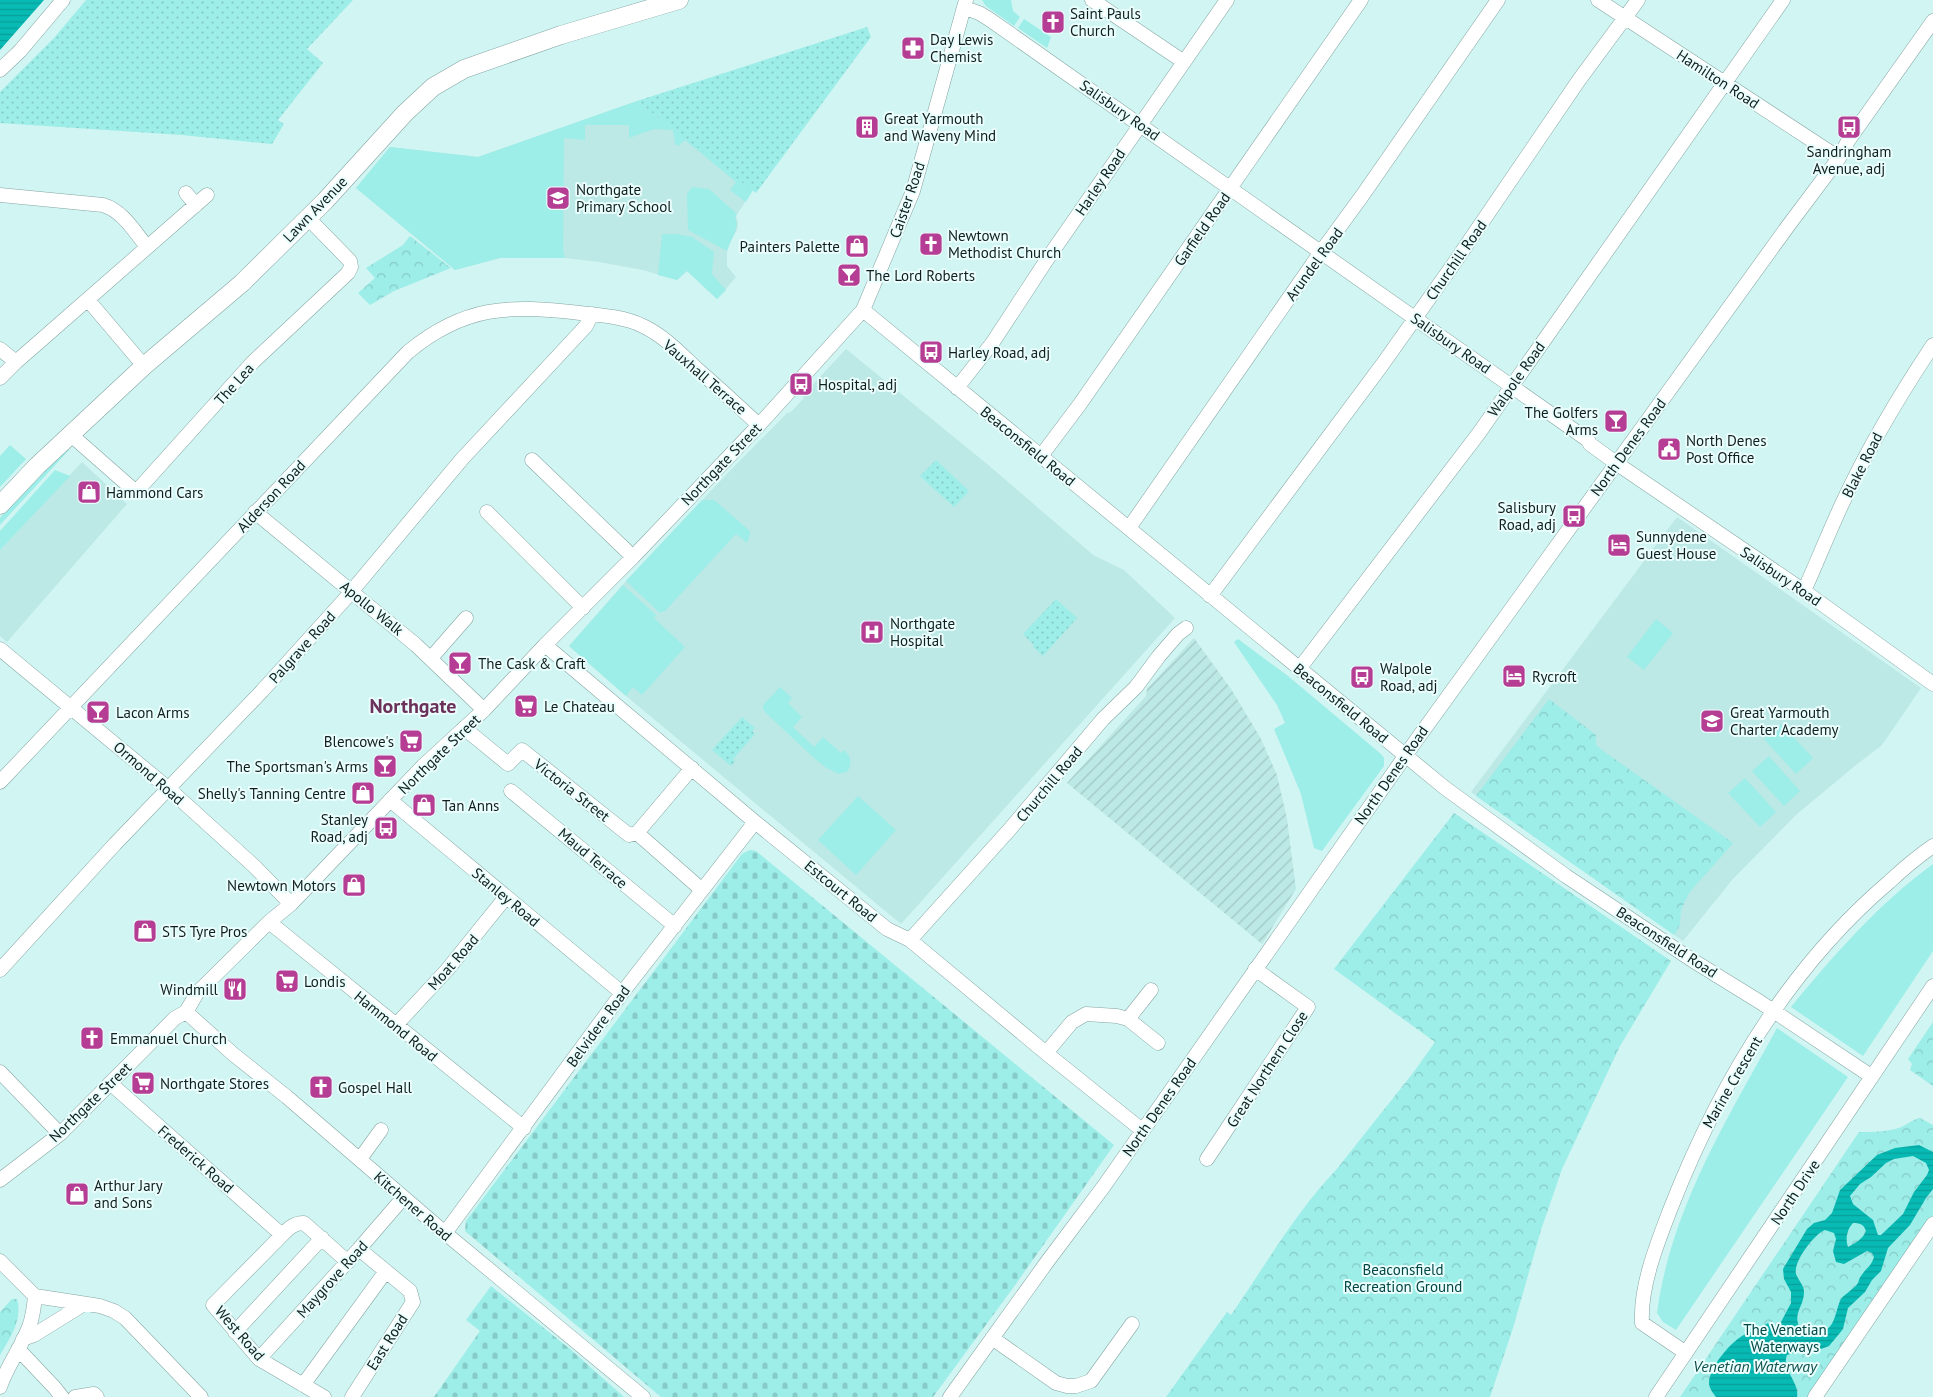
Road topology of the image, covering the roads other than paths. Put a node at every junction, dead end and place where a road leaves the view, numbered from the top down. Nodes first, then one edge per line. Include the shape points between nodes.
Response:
1 (63, 0) edge
2 (679, 0) edge
3 (1092, 0) edge
4 (1226, 0) edge
5 (1362, 0) edge
6 (1498, 0) edge
7 (1598, 0) edge
8 (1638, 0) edge
9 (1783, 0) edge
10 (966, 4) edge
11 (1626, 18) junction
12 (1933, 21) edge
13 (1184, 62) junction
14 (0, 70) edge
15 (1725, 84) junction
16 (1140, 124) junction
17 (1839, 158) junction
18 (1231, 188) junction
19 (186, 193) dead end
20 (0, 195) edge
21 (207, 195) dead end
22 (196, 205) junction
23 (308, 218) junction
24 (147, 247) junction
25 (1322, 252) junction
26 (88, 300) junction
27 (863, 310) junction
28 (592, 314) junction
29 (1416, 317) junction
30 (1933, 345) edge
31 (0, 349) edge
32 (16, 362) junction
33 (144, 366) junction
34 (0, 378) edge
35 (1512, 385) junction
36 (957, 388) junction
37 (759, 425) junction
38 (70, 434) junction
39 (1041, 456) junction
40 (532, 460) dead end
41 (1616, 463) junction
42 (0, 505) edge
43 (255, 512) junction
44 (487, 512) dead end
45 (1128, 528) junction
46 (633, 557) junction
47 (1804, 591) junction
48 (352, 592) junction
49 (1210, 596) junction
50 (583, 608) junction
51 (466, 618) dead end
52 (1186, 628) dead end
53 (545, 645) junction
54 (0, 649) edge
55 (431, 658) junction
56 (1299, 669) junction
57 (1933, 684) edge
58 (71, 706) junction
59 (484, 710) junction
60 (464, 728) junction
61 (1405, 755) junction
62 (692, 768) junction
63 (0, 782) edge
64 (169, 789) junction
65 (511, 791) dead end
66 (390, 800) junction
67 (755, 822) junction
68 (637, 833) junction
69 (1933, 846) edge
70 (702, 890) junction
71 (506, 897) junction
72 (291, 904) junction
73 (270, 922) junction
74 (675, 926) junction
75 (910, 940) junction
76 (1255, 969) junction
77 (0, 970) edge
78 (1933, 986) edge
79 (1151, 990) dead end
80 (622, 993) junction
81 (186, 1012) junction
82 (1774, 1012) junction
83 (1128, 1019) junction
84 (396, 1025) junction
85 (1158, 1042) dead end
86 (1046, 1053) junction
87 (0, 1072) edge
88 (1871, 1076) junction
89 (110, 1083) junction
90 (524, 1128) junction
91 (381, 1130) dead end
92 (1142, 1130) junction
93 (60, 1134) junction
94 (1208, 1158) dead end
95 (360, 1160) junction
96 (0, 1180) edge
97 (403, 1198) junction
98 (1933, 1224) edge
99 (445, 1233) junction
100 (282, 1235) junction
101 (322, 1238) junction
102 (359, 1250) junction
103 (0, 1261) edge
104 (348, 1262) junction
105 (386, 1271) junction
106 (35, 1296) junction
107 (84, 1304) junction
108 (1132, 1324) dead end
109 (236, 1332) junction
110 (992, 1338) junction
111 (20, 1344) junction
112 (1686, 1353) junction
113 (259, 1359) junction
114 (303, 1385) junction
115 (0, 1387) edge
116 (62, 1397) edge
117 (75, 1397) edge
118 (97, 1397) edge
119 (201, 1397) edge
120 (324, 1397) edge
121 (352, 1397) edge
122 (643, 1397) edge
123 (950, 1397) edge
124 (1656, 1397) edge
125 (1815, 1397) edge

1 - 14 street via 20,52
2 - 23 main road, Lawn Avenue via 561,35 473,66 432,87
3 - 13 street
4 - 13 street, Harley Road
5 - 18 street, Garfield Road
6 - 25 street, Arundel Road
7 - 11 street, Hamilton Road
8 - 11 street, Churchill Road
9 - 15 street, Walpole Road
10 - 16 street, Salisbury Road
10 - 27 street, Caister Road via 913,191
11 - 15 street, Hamilton Road
11 - 29 street, Churchill Road via 1579,80
12 - 17 street, North Denes Road
13 - 16 street, Harley Road
15 - 17 street, Hamilton Road
15 - 35 street, Walpole Road
16 - 18 street, Salisbury Road
16 - 36 street, Harley Road via 993,342
17 - 41 street, North Denes Road
18 - 25 street, Salisbury Road
18 - 39 street, Garfield Road
19 - 22 street
20 - 24 street via 103,205 118,212
21 - 22 street
22 - 24 street
23 - 33 main road, Lawn Avenue via 242,283
23 - 38 street, The Lea via 350,261 348,274 253,362 136,492
24 - 26 street
25 - 29 street, Salisbury Road
25 - 45 street, Arundel Road
26 - 32 street
26 - 33 street
27 - 36 street, Beaconsfield Road
27 - 37 street, Northgate Street
28 - 37 street, Vauxhall Terrace via 644,326 671,345
28 - 43 street, Alderson Road via 545,309 496,311 454,322 428,335
28 - 48 street, Palgrave Road via 586,326 462,459
29 - 35 street, Salisbury Road
29 - 49 street, Churchill Road
30 - 47 street, Blake Road via 1878,433 1842,503
31 - 32 street
32 - 34 street
33 - 38 main road, Lawn Avenue
35 - 41 street, Salisbury Road
35 - 56 street, Walpole Road
36 - 39 street, Beaconsfield Road
37 - 46 street, Northgate Street
38 - 42 main road, Lawn Avenue
39 - 45 street, Beaconsfield Road
40 - 46 street
41 - 47 street, Salisbury Road
41 - 61 street, North Denes Road
43 - 48 street, Apollo Walk
43 - 58 street, Alderson Road
44 - 50 street
45 - 49 street, Beaconsfield Road
46 - 50 street, Northgate Street
47 - 57 street, Salisbury Road
48 - 55 street, Apollo Walk
48 - 64 street, Palgrave Road
49 - 56 street, Beaconsfield Road
50 - 53 street, Northgate Street
51 - 55 street
52 - 75 street, Churchill Road
53 - 59 street, Northgate Street
53 - 62 street, Estcourt Road
54 - 58 street, Ormond Road
55 - 59 street, Apollo Walk
56 - 61 street, Beaconsfield Road
58 - 63 street, Alderson Road
58 - 64 street, Ormond Road
59 - 60 street, Northgate Street
60 - 66 street, Northgate Street
60 - 68 street, Victoria Street via 508,764 522,750 629,835
61 - 76 street, North Denes Road
61 - 82 street, Beaconsfield Road via 1566,876
62 - 67 street, Estcourt Road
62 - 68 street
64 - 72 street, Ormond Road
64 - 77 street, Palgrave Road
65 - 74 street, Maud Terrace
66 - 71 street, Stanley Road
66 - 72 street, Northgate Street
67 - 70 street, Belvidere Road
67 - 75 street, Estcourt Road via 888,929
68 - 70 street
69 - 82 street, Marine Crescent via 1855,913 1803,971
70 - 74 street, Belvidere Road
71 - 80 street, Stanley Road
71 - 84 street, Moat Road via 447,970
72 - 73 street, Northgate Street
73 - 81 street, Northgate Street via 197,993
73 - 84 street, Hammond Road
74 - 80 street, Belvidere Road
75 - 86 street, Estcourt Road
76 - 92 street, North Denes Road
76 - 94 street, Great Northern Close via 1308,1007
78 - 88 street, North Drive
79 - 83 street
80 - 90 street, Belvidere Road
81 - 89 street, Northgate Street via 175,1018
81 - 95 street, Kitchener Road
82 - 88 street, Beaconsfield Road
82 - 112 street, Marine Crescent via 1701,1136 1665,1223 1647,1283 1642,1323
83 - 85 street
83 - 86 street via 1093,1013 1079,1017
84 - 90 street, Hammond Road
86 - 92 street, Estcourt Road
87 - 93 street
88 - 112 street, North Drive
89 - 93 street, Northgate Street
89 - 100 street, Frederick Road
90 - 99 street, Belvidere Road
91 - 95 street
92 - 110 street, North Denes Road
93 - 96 street, Northgate Street
95 - 97 street, Kitchener Road
97 - 99 street, Kitchener Road
97 - 102 street, Maygrove Road
98 - 125 street
99 - 122 street, Kitchener Road
100 - 101 street via 292,1225 304,1222
100 - 109 street, West Road via 213,1305
101 - 104 street
101 - 109 street
102 - 104 street, Maygrove Road
102 - 105 street, East Road
103 - 106 street
104 - 113 street, Maygrove Road
105 - 114 street
105 - 121 street, East Road via 410,1292 413,1302
106 - 107 street
106 - 111 street via 31,1320
107 - 111 street
107 - 119 street via 100,1306 125,1318
108 - 110 street via 1091,1381 1076,1386 1056,1383
109 - 113 street, West Road
110 - 123 street, North Denes Road
111 - 115 street
111 - 116 street
112 - 124 street, North Drive
113 - 114 street, West Road
114 - 120 street, West Road
117 - 118 street via 89,1394

